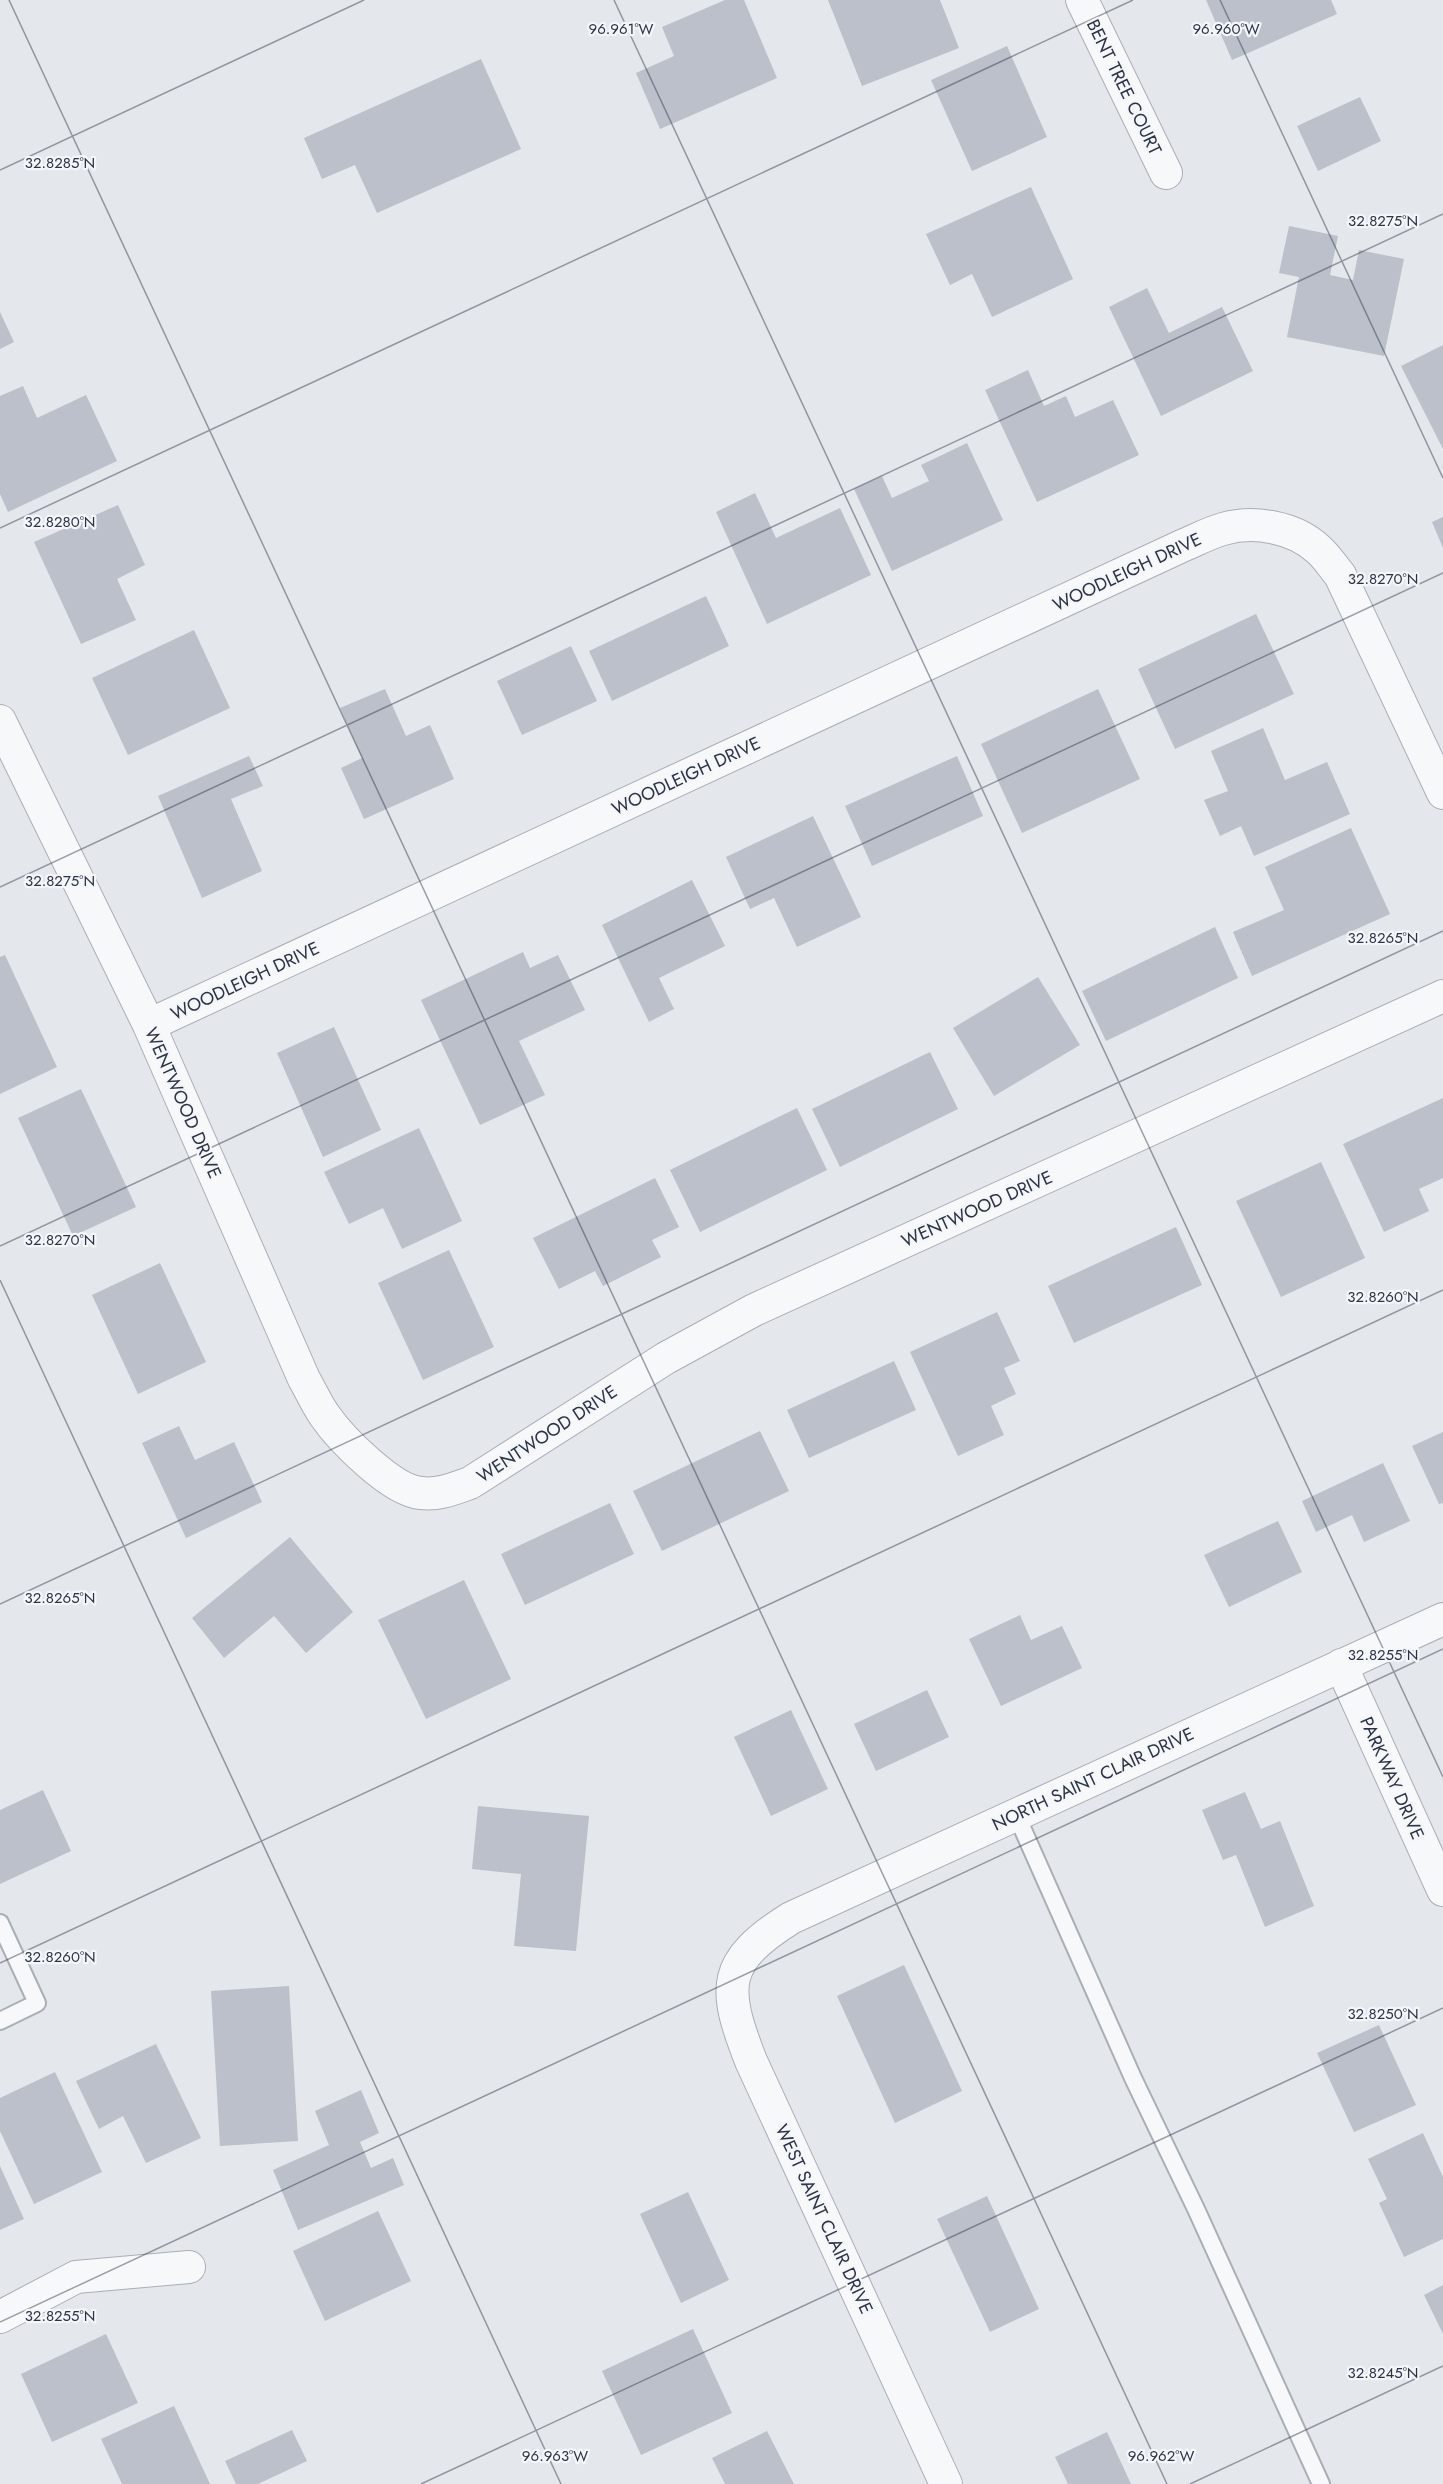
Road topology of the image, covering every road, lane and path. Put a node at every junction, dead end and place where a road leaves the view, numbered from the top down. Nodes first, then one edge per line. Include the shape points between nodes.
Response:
1 (1082, 0) edge
2 (1166, 173) dead end
3 (0, 722) edge
4 (1443, 793) edge
5 (1443, 996) edge
6 (149, 1025) junction
7 (1443, 1619) edge
8 (1341, 1665) junction
9 (1016, 1814) junction
10 (1443, 1890) edge
11 (0, 1923) edge
12 (748, 1949) joint
13 (0, 2021) edge
14 (189, 2266) dead end
15 (0, 2317) edge
16 (946, 2484) edge
17 (1321, 2484) edge

1 - 2 street, BENT TREE COURT
3 - 6 street, WENTWOOD DRIVE
4 - 6 street, WOODLEIGH DRIVE via 1340,575 1320,550 1301,536 1280,528 1223,529
5 - 6 street, WENTWOOD DRIVE via 754,1310 666,1358 470,1483 440,1494 418,1493 394,1483 366,1461 325,1416 304,1380
7 - 8 street, NORTH SAINT CLAIR DRIVE
8 - 9 street, NORTH SAINT CLAIR DRIVE
8 - 10 street, PARKWAY DRIVE
9 - 12 street, NORTH SAINT CLAIR DRIVE via 791,1918
9 - 17 lane
11 - 13 lane via 37,2003
12 - 16 street, WEST SAINT CLAIR DRIVE via 734,1974 732,1999 738,2028
14 - 15 street via 76,2277

